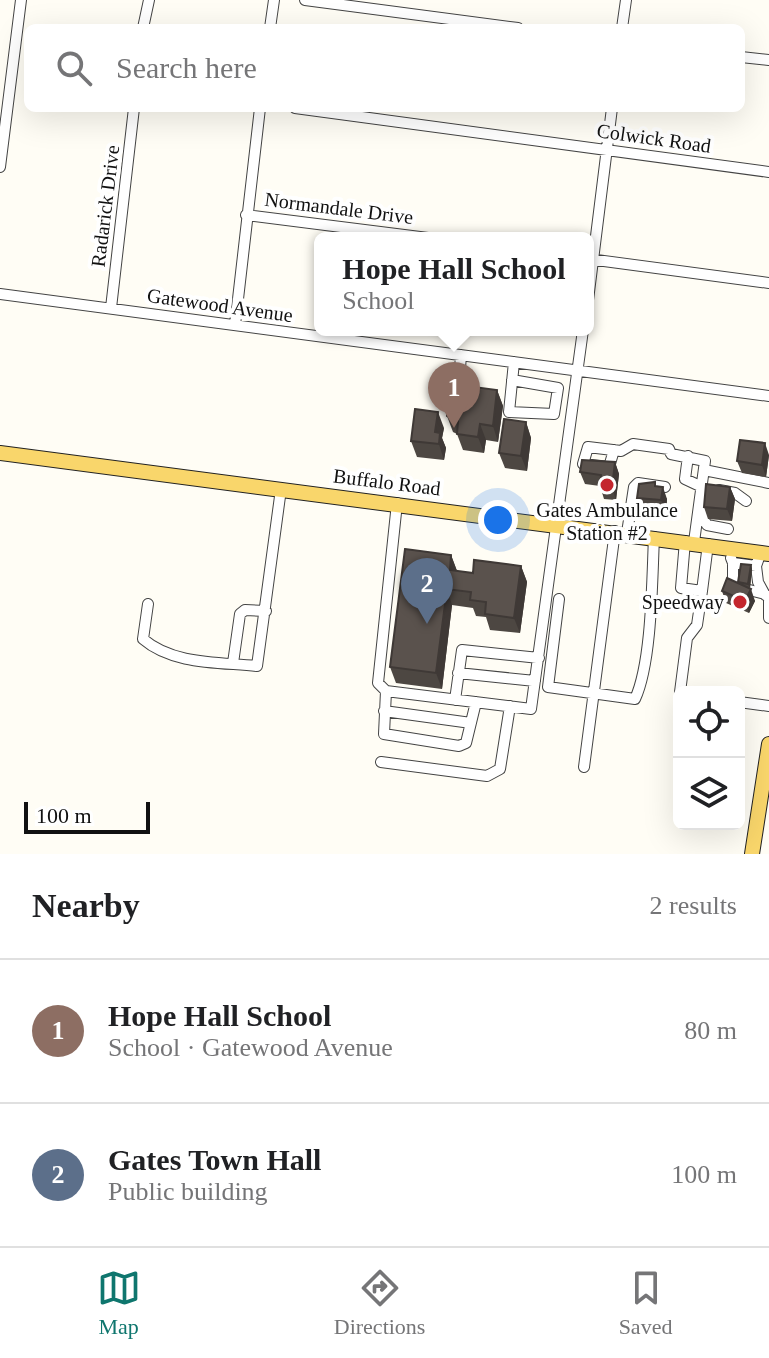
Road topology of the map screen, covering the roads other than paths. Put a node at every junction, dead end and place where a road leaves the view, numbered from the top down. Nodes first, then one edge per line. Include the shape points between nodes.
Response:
1 (21, 0) edge
2 (149, 0) edge
3 (274, 0) edge
4 (305, 0) edge
5 (626, 0) edge
6 (144, 24) edge
7 (271, 24) edge
8 (488, 24) edge
9 (623, 24) edge
10 (745, 57) edge
11 (769, 60) edge
12 (134, 112) edge
13 (259, 112) edge
14 (325, 112) edge
15 (611, 112) edge
16 (606, 150) junction
17 (0, 167) edge
18 (769, 172) edge
19 (246, 215) junction
20 (381, 232) edge
21 (594, 237) edge
22 (594, 259) edge
23 (769, 283) edge
24 (0, 294) edge
25 (111, 308) junction
26 (235, 325) junction
27 (314, 335) edge
28 (318, 336) edge
29 (582, 336) edge
30 (461, 355) junction
31 (514, 362) junction
32 (577, 371) junction
33 (512, 380) junction
34 (480, 392) edge
35 (495, 394) edge
36 (510, 396) junction
37 (769, 396) edge
38 (614, 450) junction
39 (0, 453) edge
40 (688, 456) junction
41 (566, 461) junction
42 (583, 464) junction
43 (704, 470) junction
44 (769, 483) edge
45 (665, 487) edge
46 (702, 487) junction
47 (281, 489) junction
48 (746, 501) dead end
49 (397, 503) junction
50 (558, 524) junction
51 (728, 529) dead end
52 (621, 532) junction
53 (654, 537) junction
54 (696, 543) junction
55 (733, 556) junction
56 (762, 558) edge
57 (702, 591) junction
58 (768, 598) edge
59 (559, 599) dead end
60 (148, 604) dead end
61 (266, 611) junction
62 (769, 618) edge
63 (539, 658) junction
64 (233, 663) junction
65 (458, 673) junction
66 (535, 681) junction
67 (681, 686) edge
68 (386, 691) junction
69 (596, 693) junction
70 (455, 700) junction
71 (476, 702) junction
72 (745, 703) edge
73 (510, 706) junction
74 (769, 706) edge
75 (384, 711) junction
76 (471, 723) junction
77 (769, 744) edge
78 (381, 762) dead end
79 (584, 767) dead end
80 (752, 854) edge

1 - 17 street
2 - 6 street
3 - 7 street
4 - 8 street
5 - 9 street
10 - 11 street
12 - 25 street, Radarick Drive
13 - 19 street
14 - 16 street, Colwick Road
15 - 16 street
16 - 18 street, Colwick Road
16 - 21 street
19 - 20 street, Normandale Drive
19 - 26 street
22 - 23 street
24 - 25 street, Gatewood Avenue
25 - 26 street, Gatewood Avenue
26 - 27 street, Gatewood Avenue
28 - 30 street, Gatewood Avenue
29 - 32 street
30 - 31 street, Gatewood Avenue
30 - 34 street via 461,386
31 - 32 street, Gatewood Avenue
31 - 33 street
32 - 37 street, Gatewood Avenue
32 - 41 street
33 - 36 street
33 - 36 street via 558,388 556,410 550,416 509,412
35 - 36 street
38 - 40 street via 633,444
38 - 42 street via 588,447
38 - 42 street via 609,467
39 - 47 main road, Buffalo Road
40 - 43 street via 703,458
40 - 46 street via 685,479
41 - 42 street
41 - 50 street
43 - 44 street
43 - 46 street
45 - 52 street via 634,487
46 - 54 street
47 - 49 main road, Buffalo Road
47 - 61 street
48 - 51 street via 735,493 708,493 704,520
49 - 50 main road, Buffalo Road
49 - 68 street via 378,683
50 - 52 main road, Buffalo Road
50 - 63 street
52 - 53 main road, Buffalo Road
52 - 69 street
53 - 54 main road, Buffalo Road
53 - 69 street via 640,687 635,699
54 - 55 main road, Buffalo Road
54 - 57 street
54 - 57 street via 681,588
55 - 56 main road, Buffalo Road
55 - 58 street via 733,586
56 - 58 street via 758,582
57 - 67 street via 697,625 687,638
58 - 62 street
59 - 69 street via 548,687
60 - 64 street via 143,639 155,650
61 - 64 street via 240,614
61 - 64 street via 257,666
63 - 65 street via 468,648 460,654
63 - 66 street
65 - 66 street
65 - 70 street
66 - 73 street via 531,709
68 - 70 street
68 - 75 street
69 - 79 street
70 - 71 street
71 - 73 street
71 - 76 street
72 - 74 street
73 - 78 street via 500,769 487,776
75 - 76 street
75 - 76 street via 382,731 388,736 445,744 466,743
77 - 80 main road

